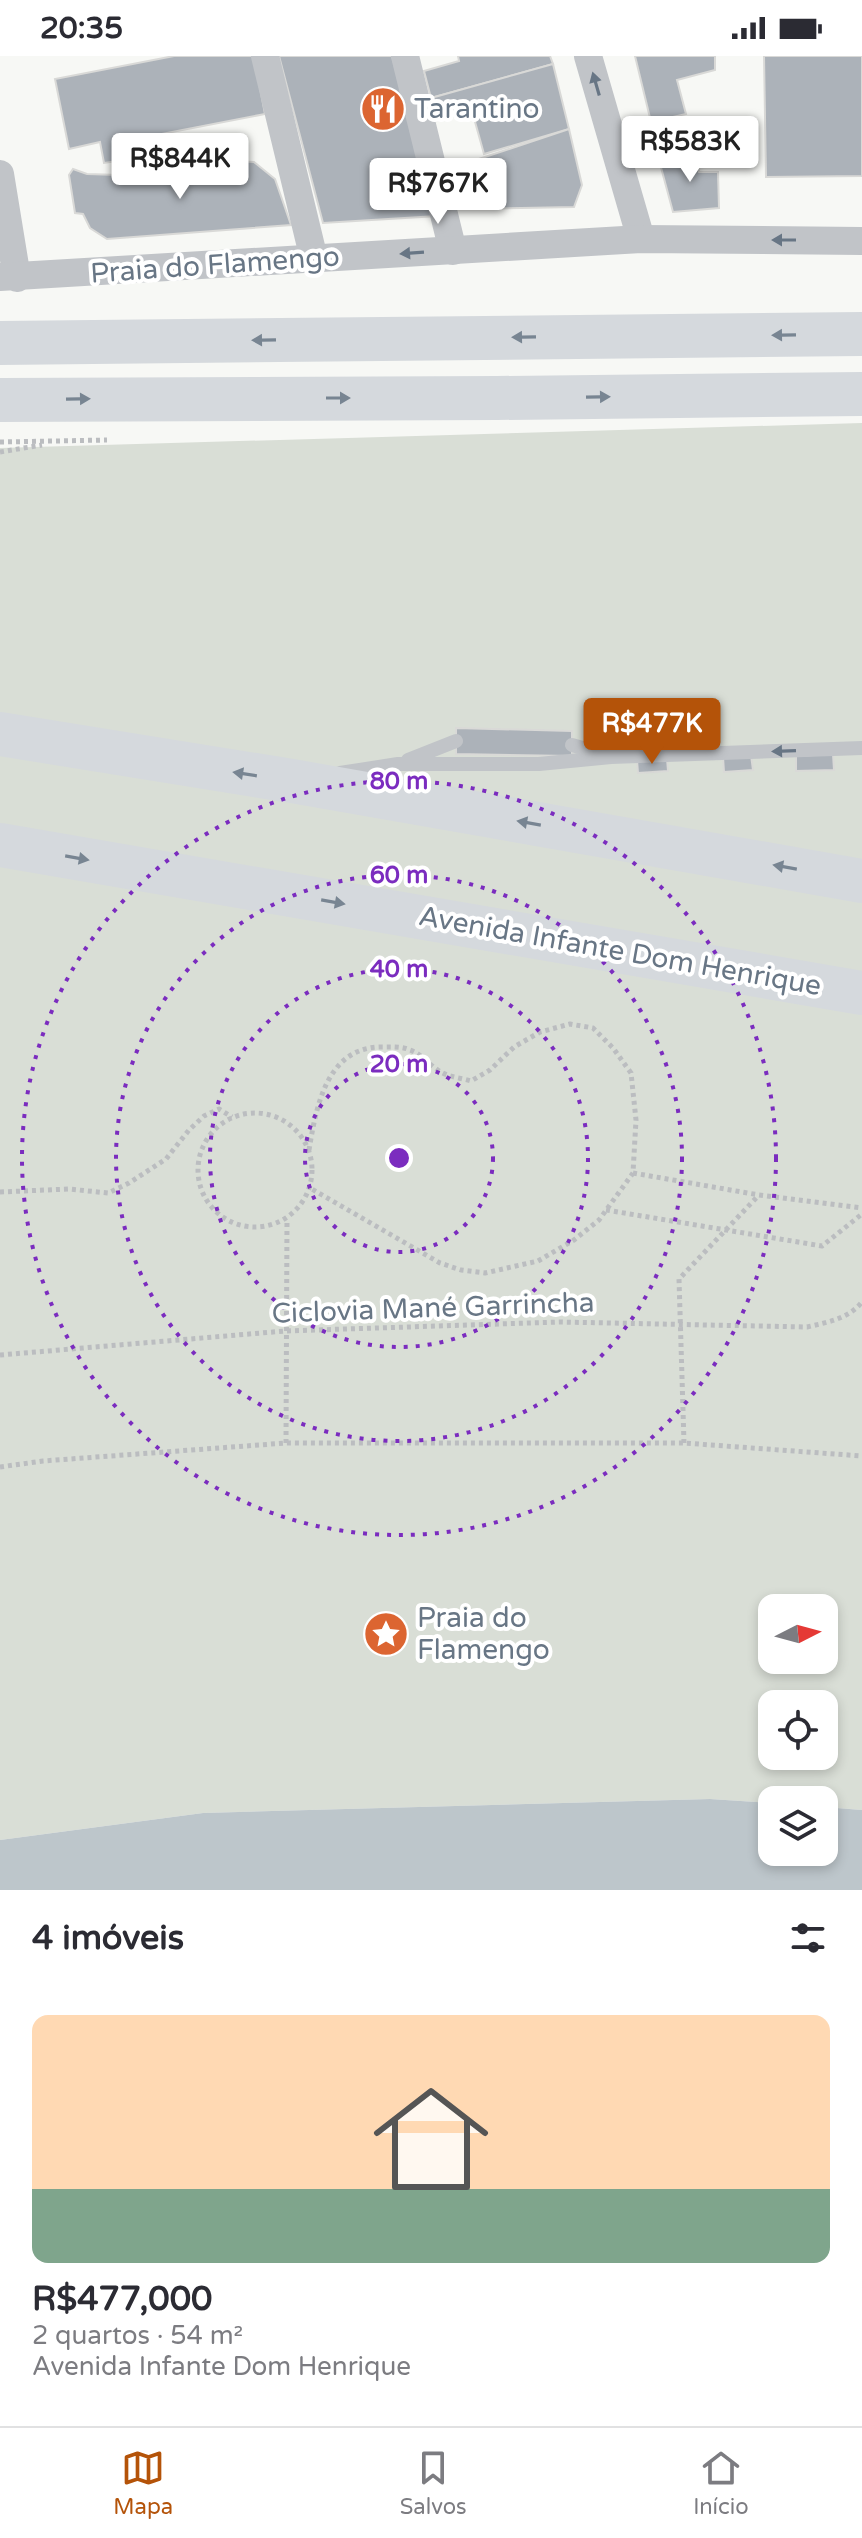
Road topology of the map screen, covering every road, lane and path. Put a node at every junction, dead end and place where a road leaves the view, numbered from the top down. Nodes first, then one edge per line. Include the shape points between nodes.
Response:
1 (265, 56) edge
2 (405, 56) edge
3 (588, 56) edge
4 (0, 174) edge
5 (641, 239) junction
6 (862, 241) edge
7 (453, 251) junction
8 (314, 259) junction
9 (8, 278) edge
10 (862, 334) edge
11 (0, 343) edge
12 (862, 394) edge
13 (0, 400) edge
14 (55, 442) dead end
15 (0, 452) edge
16 (0, 734) edge
17 (456, 741) dead end
18 (572, 745) dead end
19 (862, 748) edge
20 (611, 757) junction
21 (398, 764) junction
22 (292, 781) junction
23 (0, 845) edge
24 (862, 881) edge
25 (862, 993) edge
26 (232, 1117) junction
27 (309, 1150) junction
28 (633, 1173) junction
29 (310, 1188) junction
30 (0, 1192) edge
31 (759, 1195) junction
32 (606, 1210) junction
33 (862, 1211) edge
34 (287, 1219) junction
35 (723, 1230) junction
36 (862, 1302) edge
37 (680, 1323) junction
38 (285, 1331) junction
39 (0, 1355) edge
40 (286, 1443) junction
41 (684, 1443) junction
42 (862, 1456) edge
43 (0, 1467) edge

1 - 8 street
2 - 7 street
5 -> 3 street
4 - 9 street
6 -> 5 street, Praia do Flamengo
5 - 7 street, Praia do Flamengo
7 -> 8 street, Praia do Flamengo
8 - 9 street, Praia do Flamengo
10 -> 11 main road
13 -> 12 main road
14 - 15 path
22 -> 16 main road
17 - 21 lane
18 - 20 lane
19 -> 20 lane
20 - 21 lane via 539,764
21 - 22 lane
24 -> 22 main road
23 -> 25 main road, Avenida Infante Dom Henrique
26 - 27 path via 269,1114 300,1134
26 - 30 path via 219,1109 204,1116 166,1159 108,1193
26 - 34 path via 205,1142 198,1178 204,1196 231,1223 269,1227
27 - 28 path via 316,1106 348,1055 371,1047 412,1050 443,1074 471,1081 540,1032 570,1024 593,1028 631,1073 636,1120
27 - 29 path
28 - 31 path
28 - 32 path
29 - 32 path via 440,1263 485,1273 538,1261 574,1240
29 - 34 path via 302,1206
31 - 33 path
31 - 35 path
32 - 35 path
33 - 35 path via 822,1246
34 - 38 path
35 - 37 path via 679,1279
36 - 37 path, Ciclovia Mané Garrincha via 833,1321 807,1327
37 - 38 path, Ciclovia Mané Garrincha
37 - 41 path
38 - 39 path, Ciclovia Mané Garrincha
38 - 40 path
40 - 41 path
40 - 43 path
41 - 42 path

